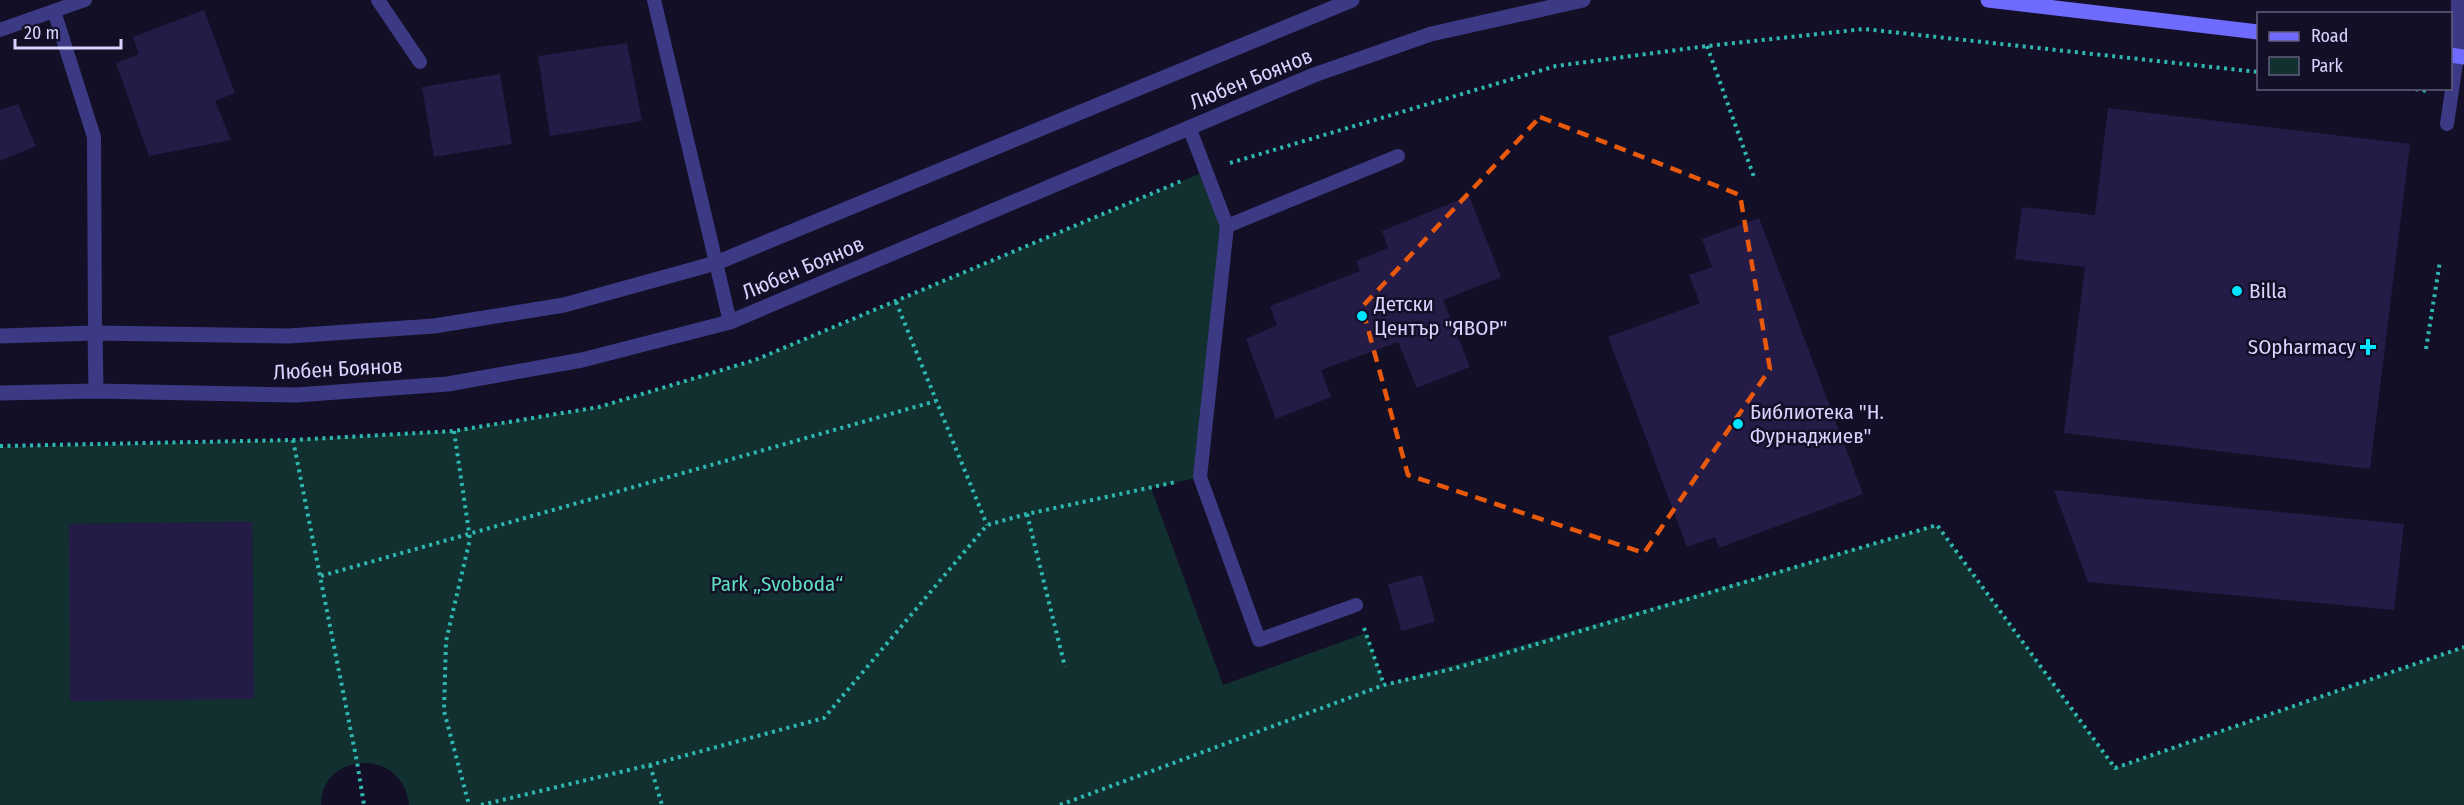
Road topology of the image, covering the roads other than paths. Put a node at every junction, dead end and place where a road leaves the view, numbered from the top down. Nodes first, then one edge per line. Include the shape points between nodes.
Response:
1 (85, 0) edge
2 (378, 0) edge
3 (654, 0) edge
4 (1352, 0) edge
5 (1582, 0) edge
6 (1988, 0) edge
7 (2458, 0) edge
8 (54, 11) junction
9 (0, 30) edge
10 (2257, 32) edge
11 (2457, 56) edge
12 (420, 62) dead end
13 (2447, 124) dead end
14 (1189, 127) junction
15 (1398, 156) dead end
16 (1227, 226) junction
17 (716, 263) junction
18 (730, 322) junction
19 (94, 333) junction
20 (0, 336) edge
21 (96, 391) junction
22 (0, 393) edge
23 (1356, 605) road end

1 - 8 lane
2 - 12 lane
3 - 17 lane
4 - 17 street, Любен Боянов
5 - 14 street, Любен Боянов via 1431,34 1314,75
6 - 10 main road
7 - 11 lane
8 - 9 lane
8 - 19 lane via 94,137
11 - 13 lane
14 - 16 lane
14 - 18 street, Любен Боянов
15 - 16 lane
16 - 23 lane via 1200,477 1259,640
17 - 18 lane
17 - 19 street, Любен Боянов via 564,305 434,326 289,336
18 - 21 street, Любен Боянов via 582,360 447,384 296,395
19 - 20 street, Любен Боянов
19 - 21 street
21 - 22 street, Любен Боянов

